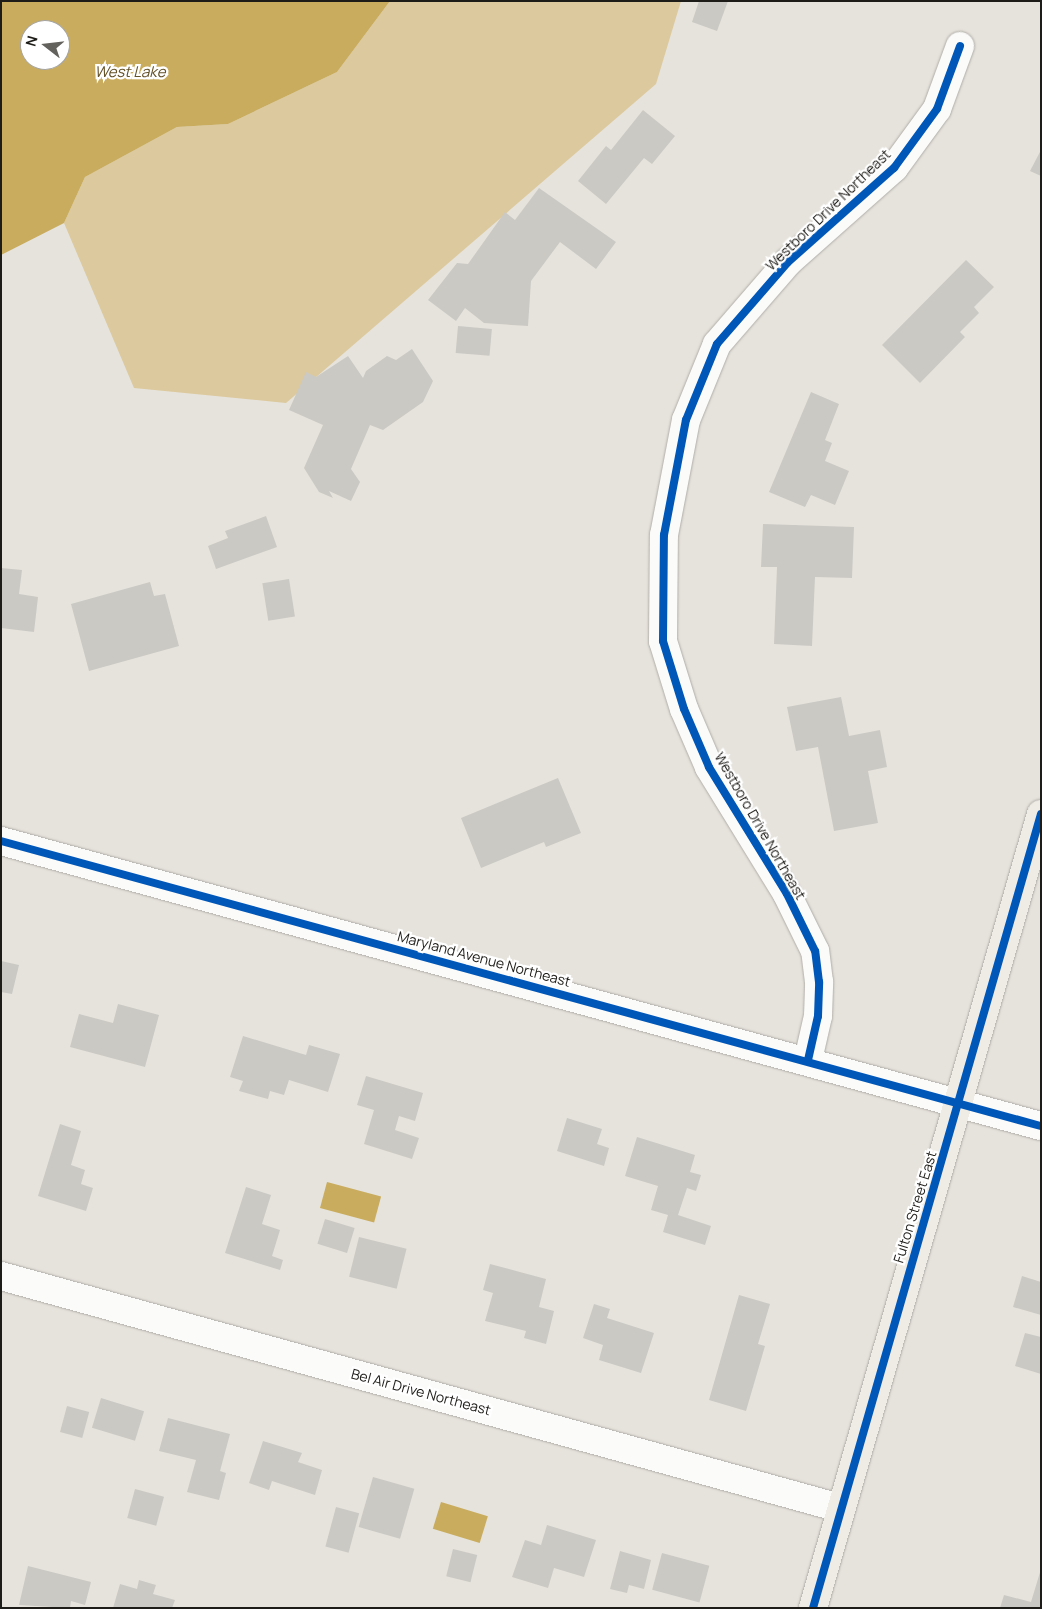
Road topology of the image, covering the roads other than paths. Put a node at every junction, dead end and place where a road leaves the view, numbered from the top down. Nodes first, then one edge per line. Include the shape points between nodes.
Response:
1 (960, 46) dead end
2 (1041, 814) edge
3 (1, 841) edge
4 (808, 1060) junction
5 (960, 1102) junction
6 (1041, 1126) edge
7 (1, 1276) edge
8 (840, 1508) junction
9 (813, 1608) edge

1 - 4 street, Westboro Drive Northeast via 937,109 894,168 788,262 717,344 686,420 664,535 663,641 684,709 709,767 787,894 815,951 819,982 818,1016
2 - 5 main road, Fulton Street East
3 - 4 street, Maryland Avenue Northeast
4 - 5 street, Maryland Avenue Northeast
5 - 6 street, Maryland Avenue Northeast
5 - 8 main road, Fulton Street East
7 - 8 street, Bel Air Drive Northeast
8 - 9 main road, Fulton Street East

